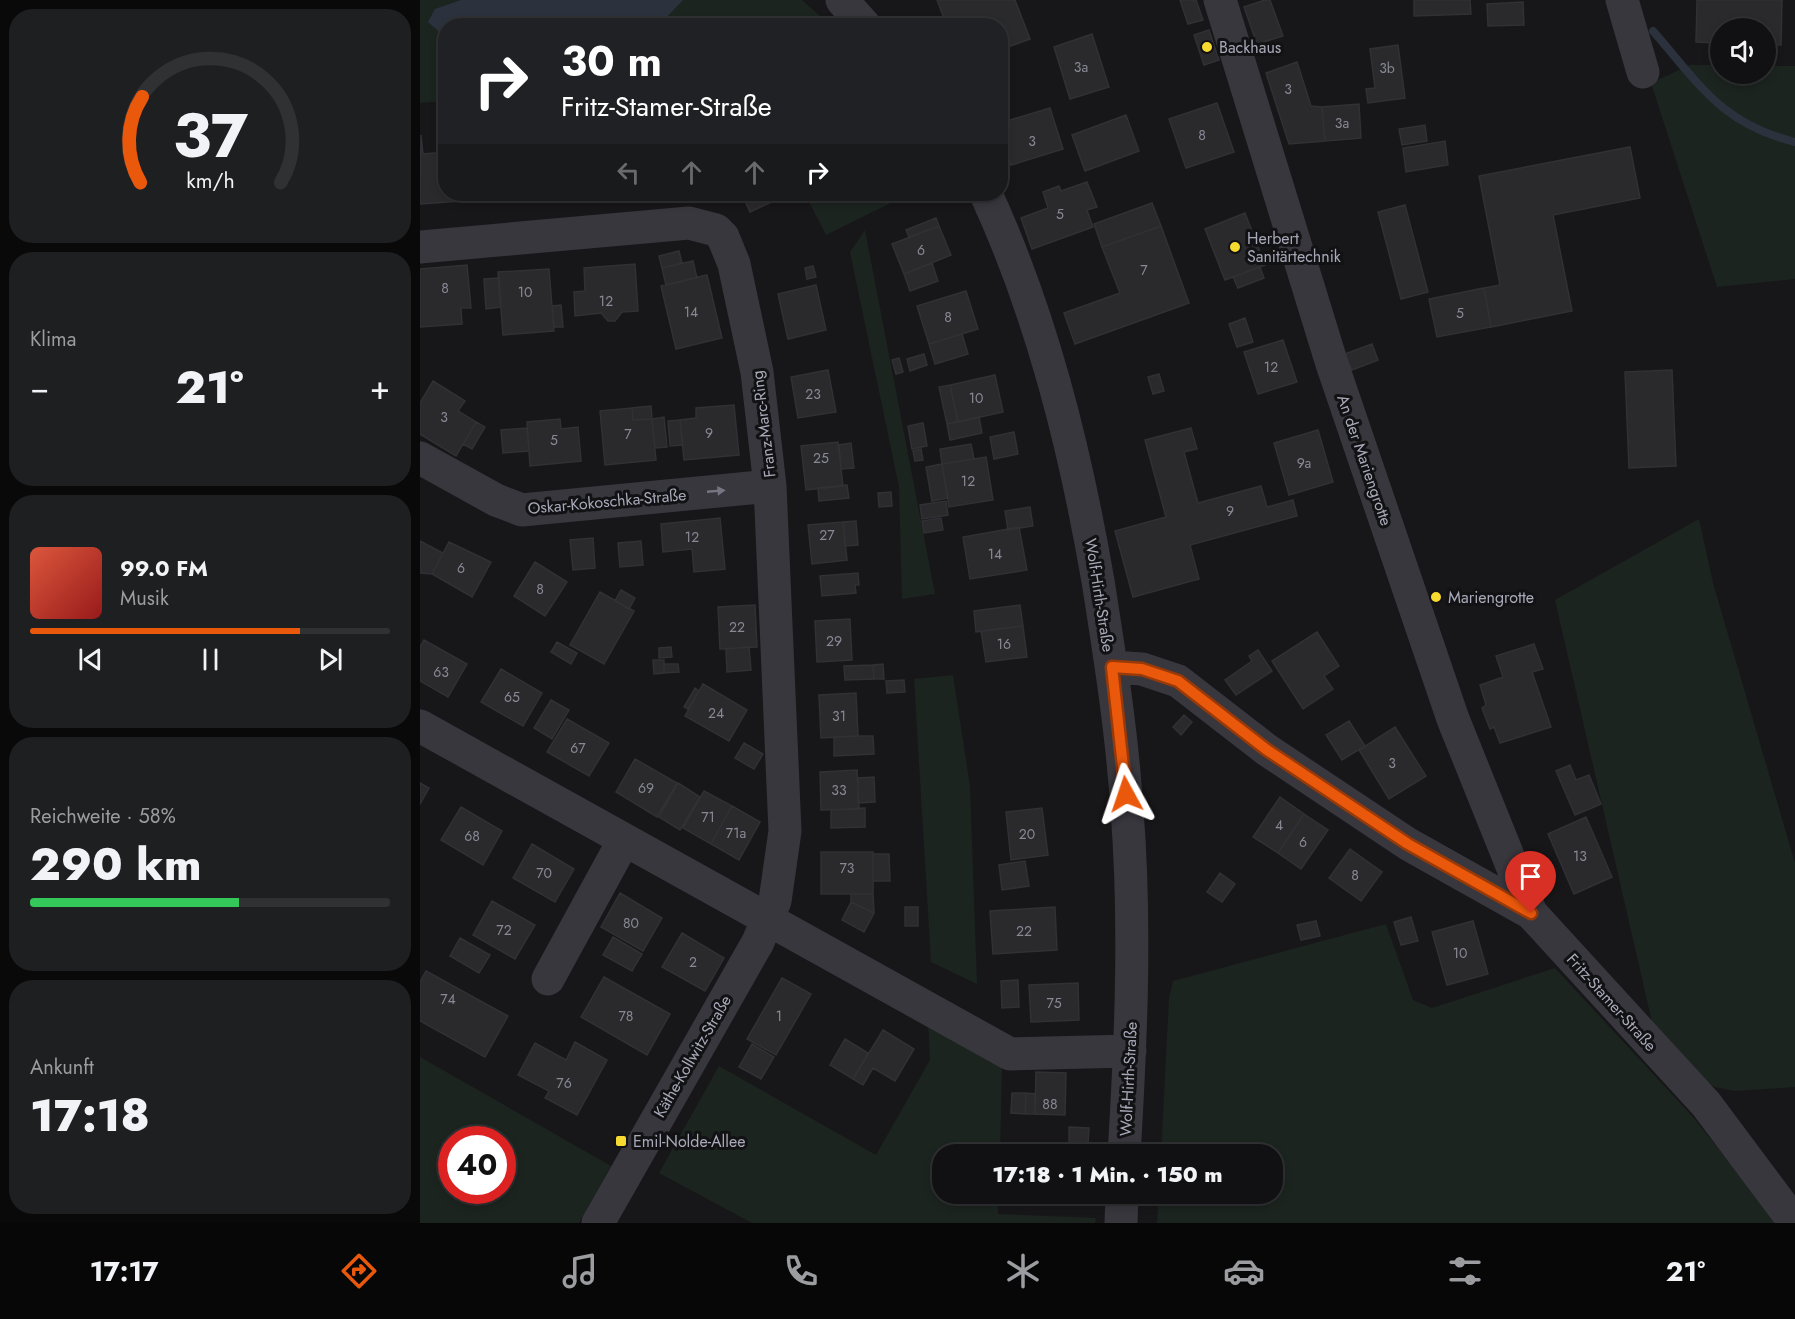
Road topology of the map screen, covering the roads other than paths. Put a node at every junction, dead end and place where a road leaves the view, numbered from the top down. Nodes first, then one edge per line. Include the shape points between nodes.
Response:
1 (842, 0) edge
2 (1220, 0) edge
3 (1622, 0) edge
4 (858, 18) edge
5 (1643, 72) dead end
6 (989, 201) edge
7 (420, 247) edge
8 (420, 458) edge
9 (770, 486) junction
10 (1112, 667) junction
11 (420, 726) edge
12 (624, 840) junction
13 (1531, 913) junction
14 (767, 920) junction
15 (548, 979) dead end
16 (1130, 1051) junction
17 (1125, 1144) edge
18 (1122, 1204) edge
19 (598, 1223) edge
20 (1121, 1223) edge
21 (1795, 1223) edge

1 - 4 street
2 - 13 street, An der Mariengrotte via 1332,364 1454,719
3 - 5 street
6 - 10 street, Wolf-Hirth-Straße via 1031,310 1061,407 1088,519
7 - 9 street, Franz-Marc-Ring via 689,223 716,230 734,264 752,344
8 -> 9 street, Oskar-Kokoschka-Straße via 522,510
9 - 14 street, Franz-Marc-Ring via 785,831 776,899
10 - 13 street, Fritz-Stamer-Straße via 1142,669 1178,681 1267,750 1408,844
10 - 16 street, Wolf-Hirth-Straße via 1128,813
11 - 12 street
12 - 14 street
12 - 15 street
13 - 21 street, Fritz-Stamer-Straße via 1706,1104
14 - 16 street via 1010,1054
14 - 19 street, Käthe-Kollwitz-Straße
16 - 17 street, Wolf-Hirth-Straße
18 - 20 street

